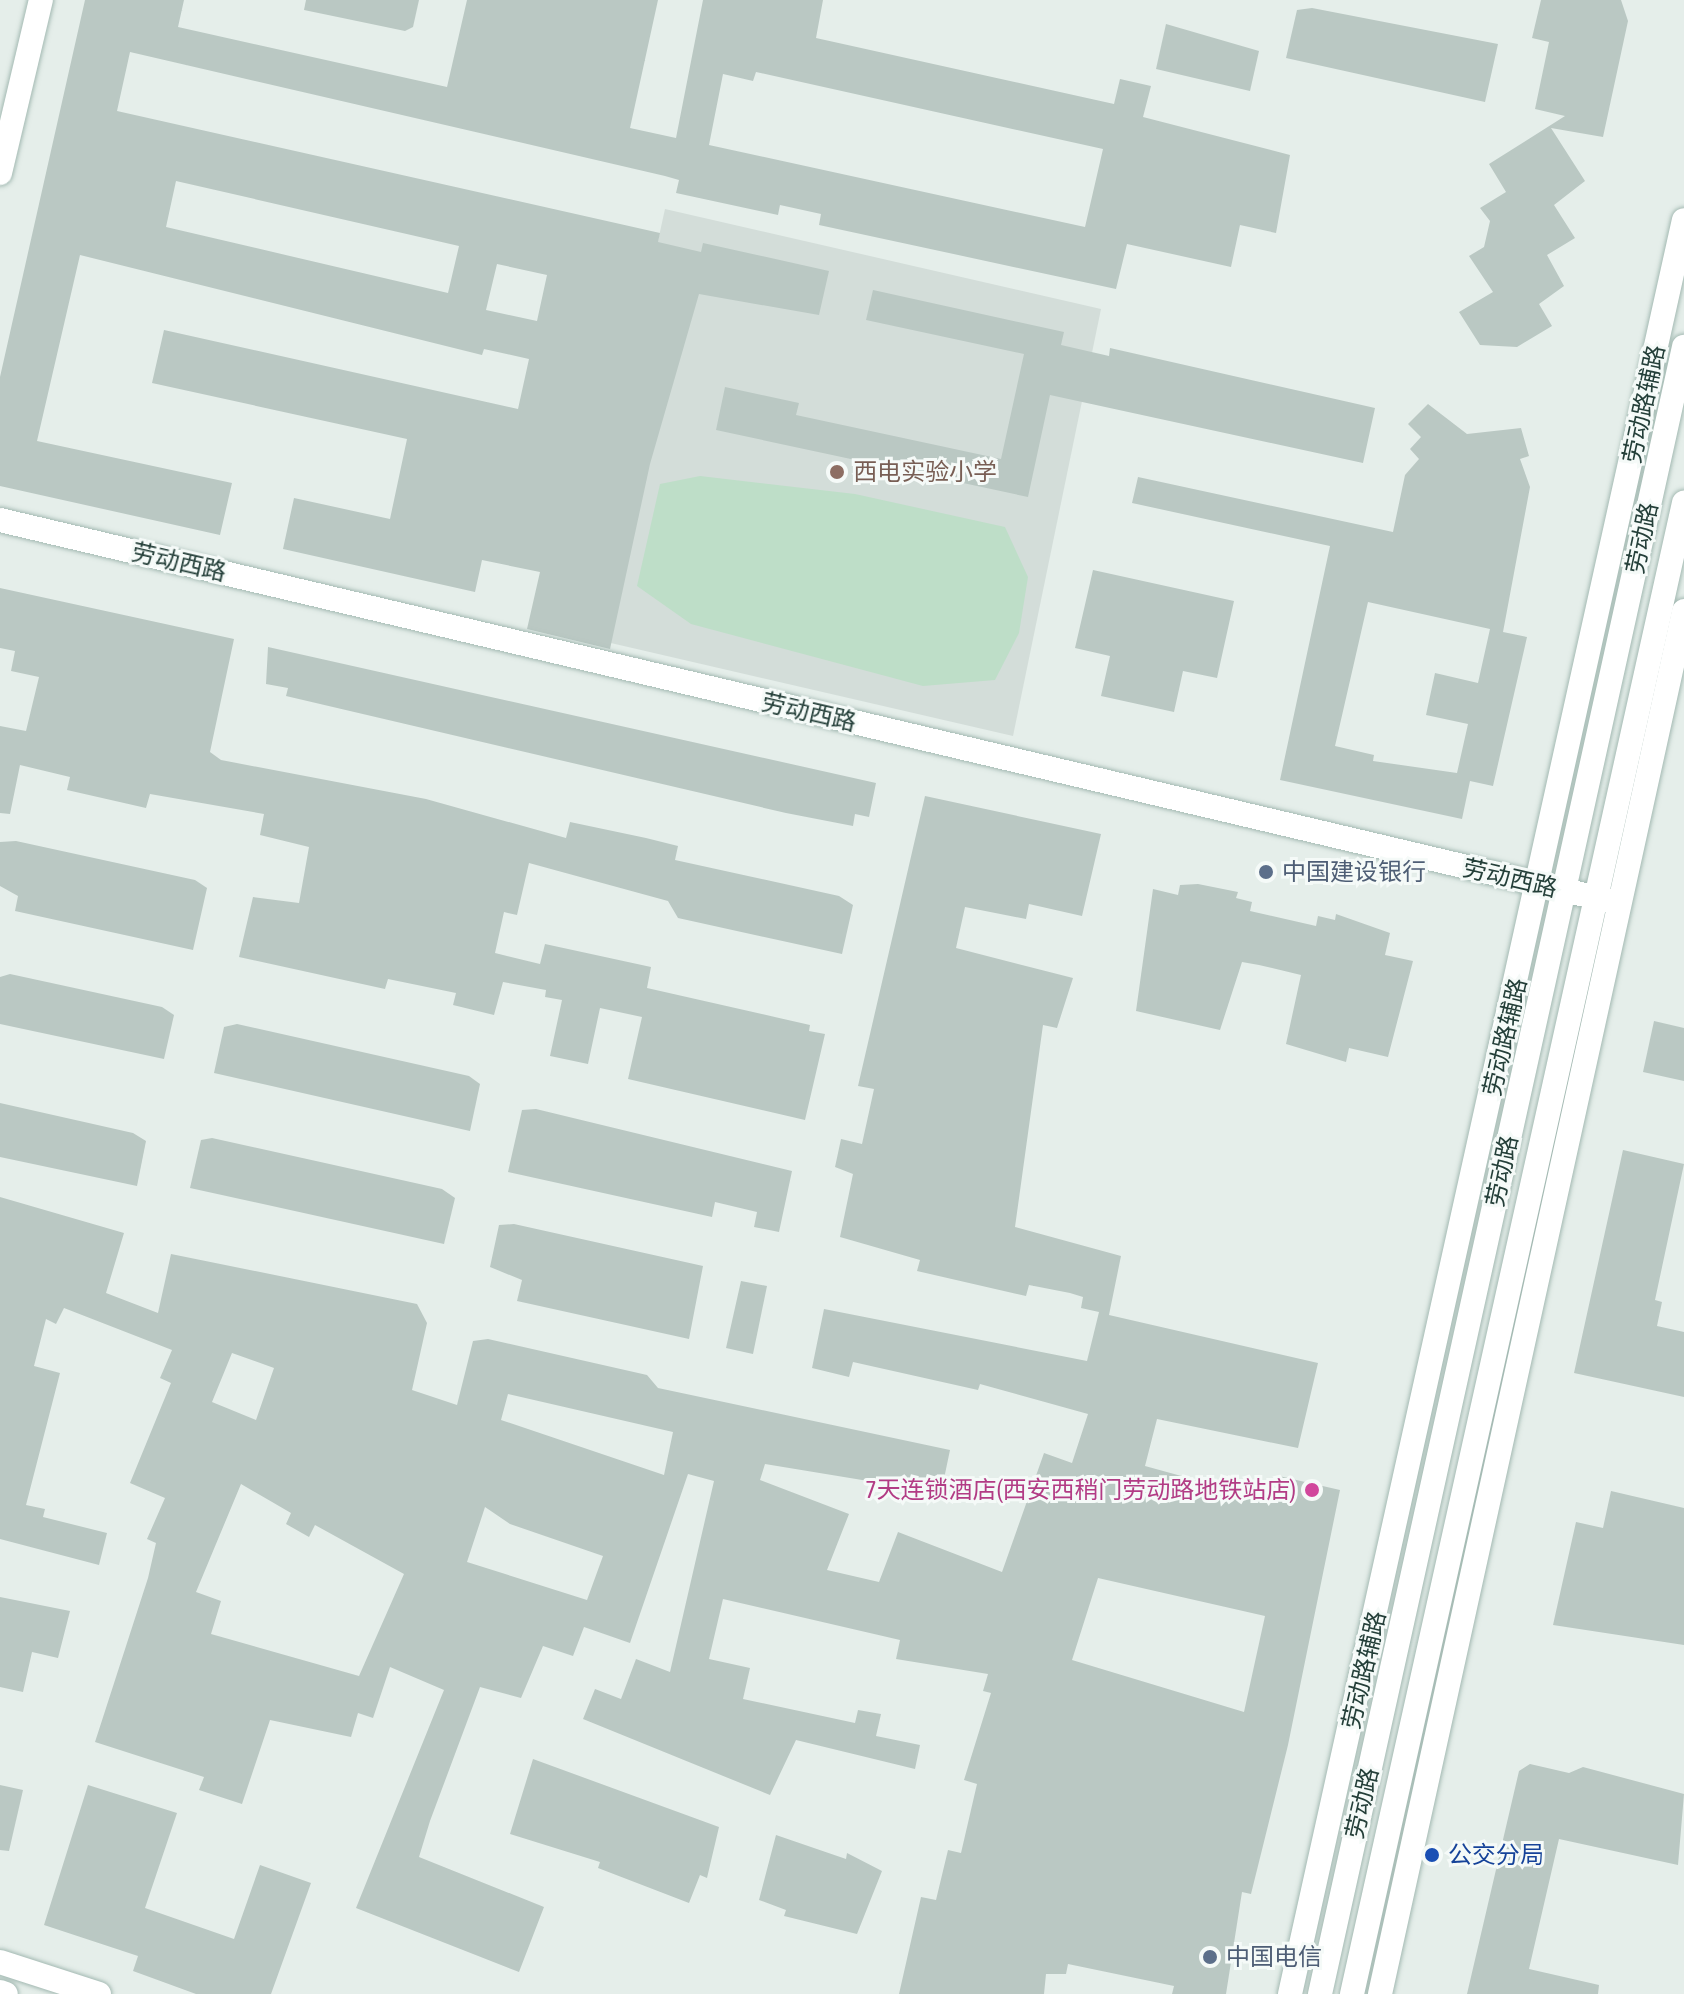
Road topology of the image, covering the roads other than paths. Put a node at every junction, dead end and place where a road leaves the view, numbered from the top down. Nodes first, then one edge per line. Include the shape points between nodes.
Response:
1 (41, 0) edge
2 (1, 160) edge
3 (1684, 220) edge
4 (1684, 347) edge
5 (1684, 503) edge
6 (0, 520) edge
7 (1684, 611) edge
8 (1539, 885) junction
9 (1564, 890) junction
10 (1608, 901) junction
11 (0, 1962) edge
12 (0, 1992) edge
13 (6, 1994) edge
14 (99, 1994) edge
15 (1290, 1994) edge
16 (1320, 1994) edge
17 (1352, 1994) edge
18 (1380, 1994) edge

1 - 2 street
3 - 8 street, 劳动路辅路
4 - 9 street, 劳动路
5 - 10 street, 劳动路
6 - 8 street, 劳动西路
7 - 10 street
8 - 9 street, 劳动西路
8 - 15 street, 劳动路辅路
9 - 10 street, 劳动西路
9 - 16 street, 劳动路
10 - 17 street, 劳动路
10 - 18 street
11 - 14 street
12 - 13 street

